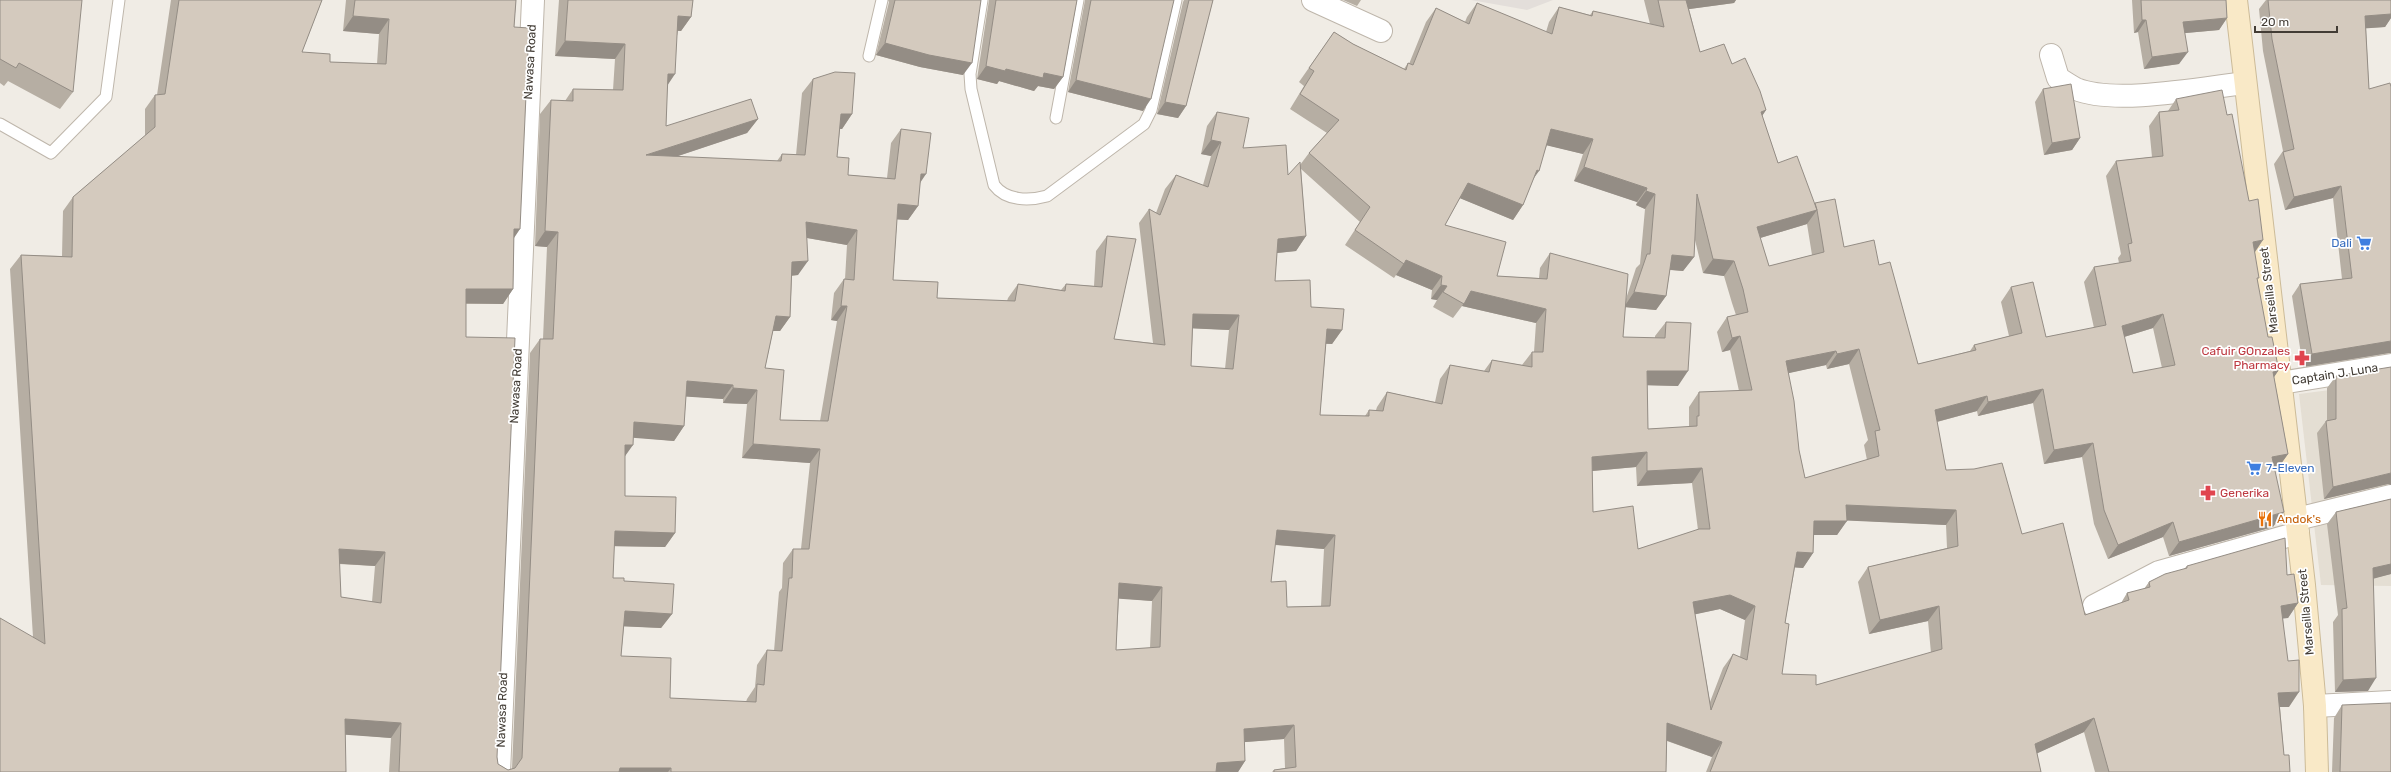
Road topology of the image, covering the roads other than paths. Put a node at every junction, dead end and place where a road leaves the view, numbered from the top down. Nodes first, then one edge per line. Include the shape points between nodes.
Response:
1 (119, 0) edge
2 (533, 0) edge
3 (882, 0) edge
4 (982, 0) edge
5 (1078, 0) edge
6 (1176, 0) edge
7 (1313, 0) edge
8 (2236, 0) edge
9 (1382, 31) dead end
10 (2050, 55) dead end
11 (869, 56) dead end
12 (2245, 83) junction
13 (1056, 118) dead end
14 (0, 124) edge
15 (2391, 365) edge
16 (2280, 383) junction
17 (2391, 496) edge
18 (2297, 526) junction
19 (2094, 606) dead end
20 (2391, 702) edge
21 (2315, 706) junction
22 (499, 772) edge
23 (2317, 772) edge

1 - 14 lane via 106,97 51,153
2 - 22 street, Nawasa Road
3 - 11 lane
4 - 6 lane via 970,74 994,185 1009,197 1032,199 1047,196 1144,124 1151,110
5 - 13 lane
7 - 9 street
8 - 12 main road, Marseilla Street
10 - 12 street via 2058,78 2076,89 2097,94 2143,95
12 - 16 main road, Marseilla Street
15 - 16 street, Captain J. Luna
16 - 18 main road, Marseilla Street
17 - 18 street
18 - 19 street via 2159,572
18 - 21 main road, Marseilla Street
20 - 21 street
21 - 23 main road, Marseilla Street

